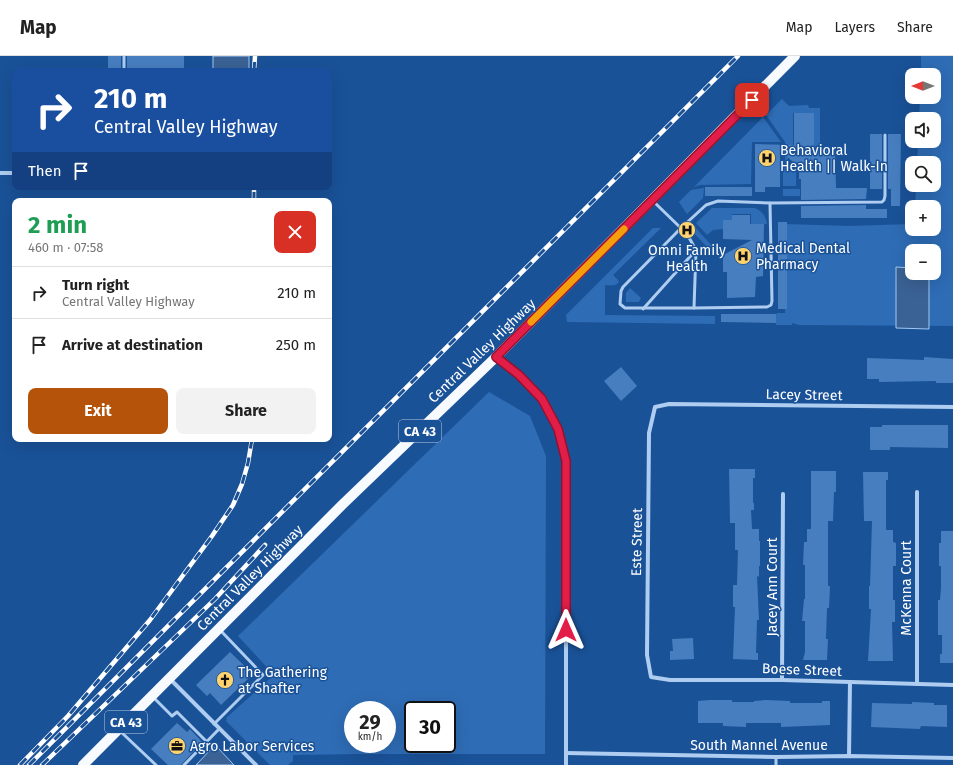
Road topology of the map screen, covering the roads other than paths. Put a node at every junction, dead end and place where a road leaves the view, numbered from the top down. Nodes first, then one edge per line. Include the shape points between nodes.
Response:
1 (124, 56) edge
2 (795, 56) edge
3 (124, 68) edge
4 (885, 135) dead end
5 (12, 173) edge
6 (0, 174) edge
7 (653, 200) junction
8 (770, 203) junction
9 (680, 228) junction
10 (696, 250) junction
11 (643, 308) junction
12 (694, 308) junction
13 (496, 357) junction
14 (655, 407) joint
15 (953, 407) edge
16 (917, 492) dead end
17 (783, 494) dead end
18 (219, 629) junction
19 (651, 677) joint
20 (169, 679) junction
21 (782, 680) junction
22 (850, 682) junction
23 (916, 684) junction
24 (953, 685) edge
25 (152, 696) junction
26 (214, 724) junction
27 (219, 729) junction
28 (118, 730) junction
29 (207, 742) junction
30 (566, 753) junction
31 (849, 756) junction
32 (776, 757) junction
33 (953, 758) edge
34 (83, 765) edge
35 (156, 765) edge
36 (184, 765) edge
37 (256, 765) edge
38 (566, 765) edge
39 (776, 765) edge

1 - 3 lane
2 - 7 main road, Central Valley Highway / CA 43
4 - 8 lane via 885,196 882,202
5 - 6 street
7 - 9 lane
7 - 13 main road, Central Valley Highway / CA 43
8 - 9 lane via 713,202
8 - 12 lane via 770,305 763,308
9 - 10 lane
9 - 11 lane via 623,287 620,300 622,306
10 - 11 lane
10 - 12 lane
11 - 12 lane
13 - 18 main road, Central Valley Highway / CA 43 via 343,504
13 - 30 street via 519,375 542,399 558,429 566,461
14 - 15 street, Lacey Street via 669,404
14 - 19 street, Este Street via 649,433 647,655
16 - 23 street, McKenna Court
17 - 21 street, Jacey Ann Court
18 - 20 main road, Central Valley Highway / CA 43
18 - 26 lane via 263,675
19 - 21 street, Boese Street via 670,680
20 - 25 main road, Central Valley Highway / CA 43
20 - 26 street
21 - 22 street, Boese Street
22 - 23 street, Boese Street
22 - 31 street
23 - 24 street, Boese Street
25 - 28 main road, Central Valley Highway / CA 43
25 - 29 lane via 172,716 177,712
26 - 27 street
27 - 29 lane
27 - 37 street
28 - 34 main road, Central Valley Highway / CA 43
28 - 35 lane
29 - 36 lane
30 - 32 street, South Mannel Avenue
30 - 38 street
31 - 32 street, South Mannel Avenue
31 - 33 street, South Mannel Avenue
32 - 39 lane

